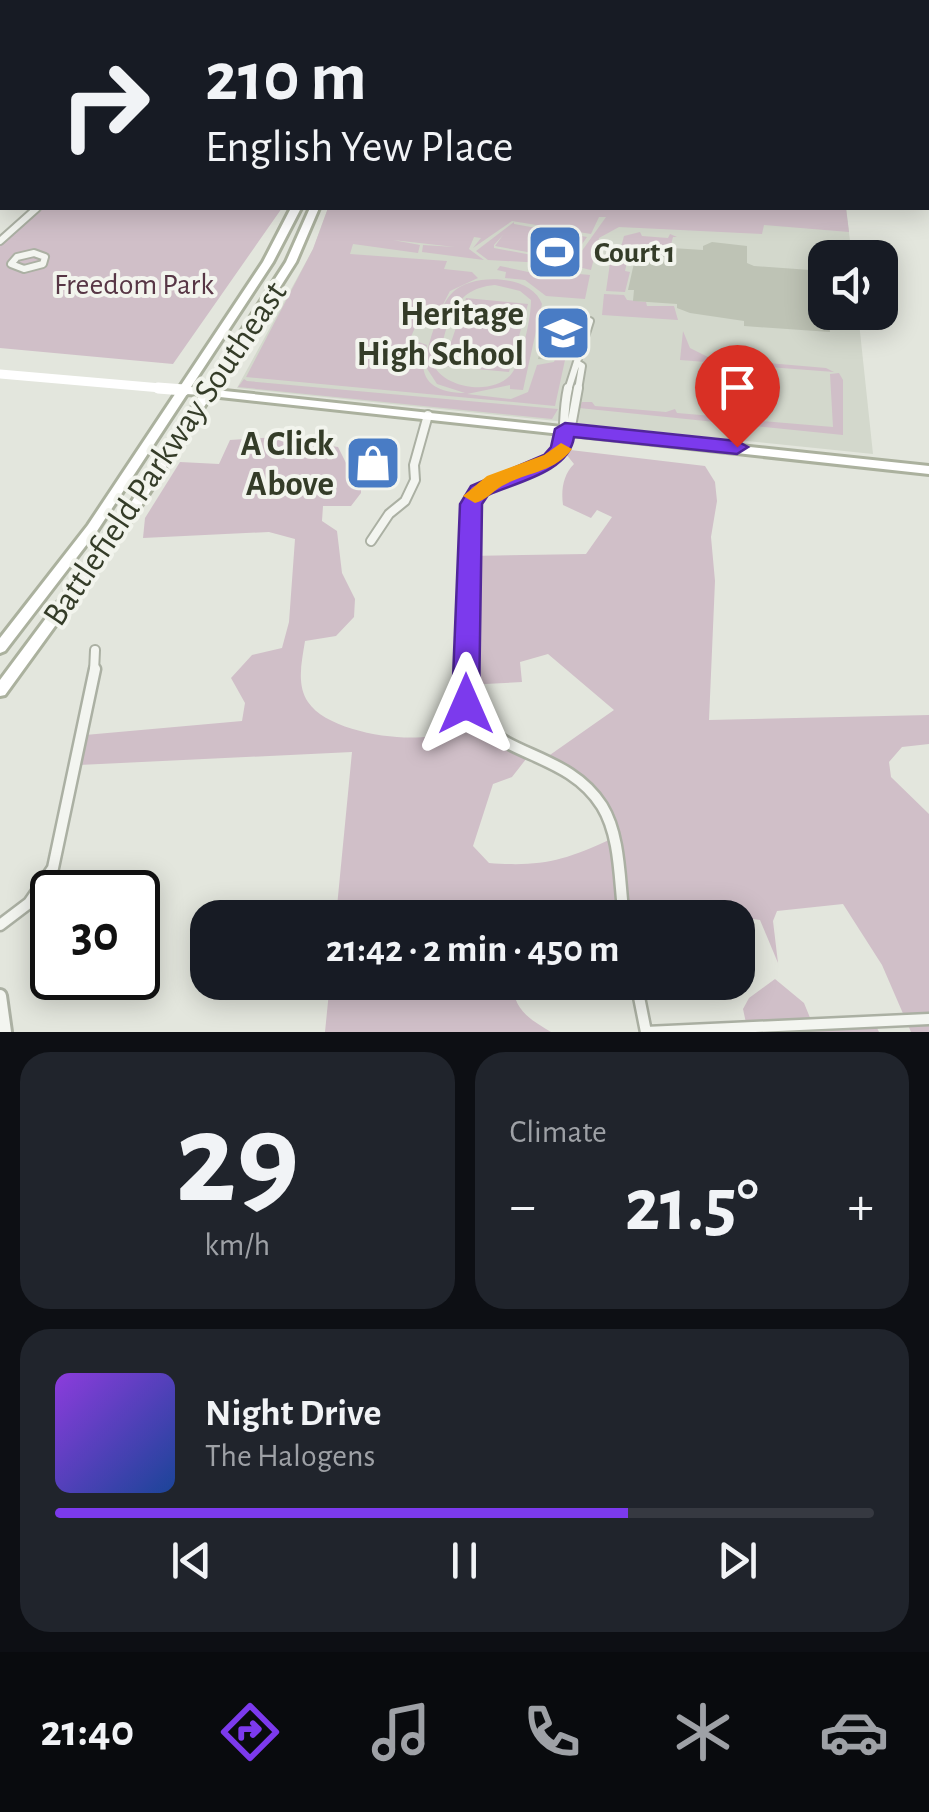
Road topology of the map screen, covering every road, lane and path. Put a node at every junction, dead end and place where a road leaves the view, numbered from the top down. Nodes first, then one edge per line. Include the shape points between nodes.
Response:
1 (35, 210) edge
2 (295, 210) edge
3 (313, 210) edge
4 (0, 241) edge
5 (0, 258) edge
6 (13, 259) junction
7 (590, 320) dead end
8 (0, 374) edge
9 (184, 390) junction
10 (208, 392) junction
11 (428, 415) junction
12 (565, 429) junction
13 (929, 470) edge
14 (371, 541) dead end
15 (0, 648) edge
16 (94, 650) dead end
17 (0, 691) edge
18 (621, 900) edge
19 (0, 925) edge
20 (0, 996) edge
21 (640, 1000) edge
22 (929, 1019) edge
23 (4, 1032) edge
24 (646, 1032) edge

1 - 4 street
2 - 9 main road, Battlefield Parkway Southeast
3 - 10 main road, Battlefield Parkway Southeast via 296,254
5 - 6 street
6 - 6 street via 24,270 45,260 34,254
7 - 12 street via 577,363 582,366 572,421
8 - 9 main road
9 - 10 main road
9 - 15 main road, Battlefield Parkway Southeast via 93,528
10 - 11 main road
10 - 17 main road, Battlefield Parkway Southeast via 114,539
11 - 12 main road
11 - 14 street via 406,501
12 - 13 main road
12 - 18 street via 562,449 552,459 486,485 471,504 464,694 484,730 571,771 603,807
16 - 19 street via 52,868 29,903
20 - 23 street
21 - 24 street
22 - 24 street

